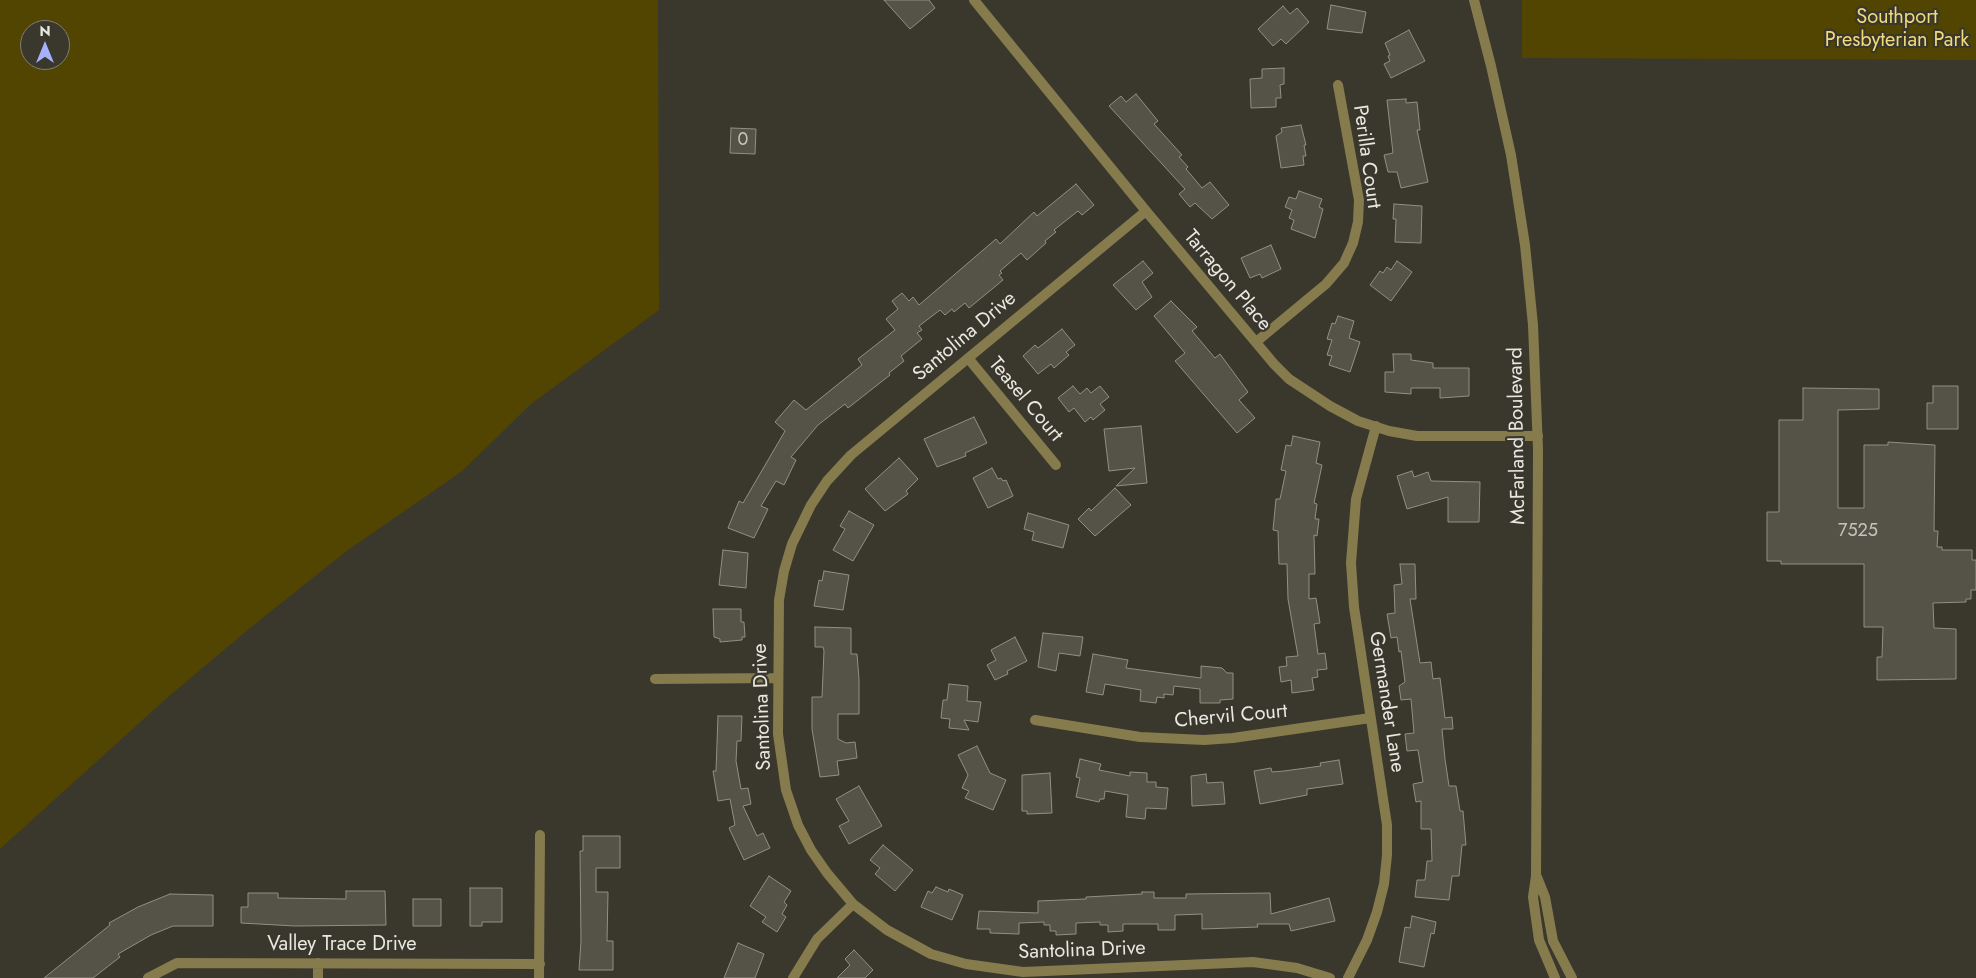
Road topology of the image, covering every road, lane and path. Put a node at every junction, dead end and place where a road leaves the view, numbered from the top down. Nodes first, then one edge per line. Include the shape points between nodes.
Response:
1 (974, 0) edge
2 (1474, 0) edge
3 (1338, 85) dead end
4 (1146, 211) junction
5 (1256, 342) junction
6 (968, 358) junction
7 (1376, 426) junction
8 (1538, 436) junction
9 (1056, 464) dead end
10 (778, 678) junction
11 (656, 679) dead end
12 (1370, 718) junction
13 (1035, 720) dead end
14 (540, 835) dead end
15 (1536, 876) junction
16 (853, 904) junction
17 (318, 963) junction
18 (540, 964) junction
19 (1023, 975) edge
20 (148, 978) edge
21 (318, 978) edge
22 (539, 978) edge
23 (793, 978) edge
24 (1330, 978) edge
25 (1348, 978) edge
26 (1555, 978) edge
27 (1572, 978) edge

1 - 4 street, Tarragon Place
2 - 8 street, McFarland Boulevard via 1498,93 1518,200 1534,340
3 - 5 street, Perilla Court via 1358,194 1359,216 1355,236 1336,274
4 - 5 street, Tarragon Place
4 - 6 street, Santolina Drive
5 - 7 street, Tarragon Place via 1283,374 1305,391 1358,420
6 - 9 street, Teasel Court
6 - 10 street, Santolina Drive via 851,454 811,505 792,544 781,585
7 - 8 street, Tarragon Place via 1416,436
7 - 12 street, Germander Lane via 1356,499 1351,563
8 - 15 street, McFarland Boulevard
10 - 11 street
10 - 16 street, Santolina Drive via 780,755 790,804 811,850
12 - 13 street, Chervil Court via 1204,740 1140,737
12 - 25 street, Germander Lane via 1386,825 1386,869 1375,919
14 - 18 street
15 - 26 street, McFarland Boulevard via 1536,925 1544,957
15 - 27 street, McFarland Boulevard via 1554,941
16 - 19 street, Santolina Drive via 887,930 932,954
16 - 23 street via 817,939
17 - 18 street, Valley Trace Drive
17 - 20 street, Valley Trace Drive via 177,963
17 - 21 street
18 - 22 street
19 - 24 street, Santolina Drive via 1253,962 1297,968

